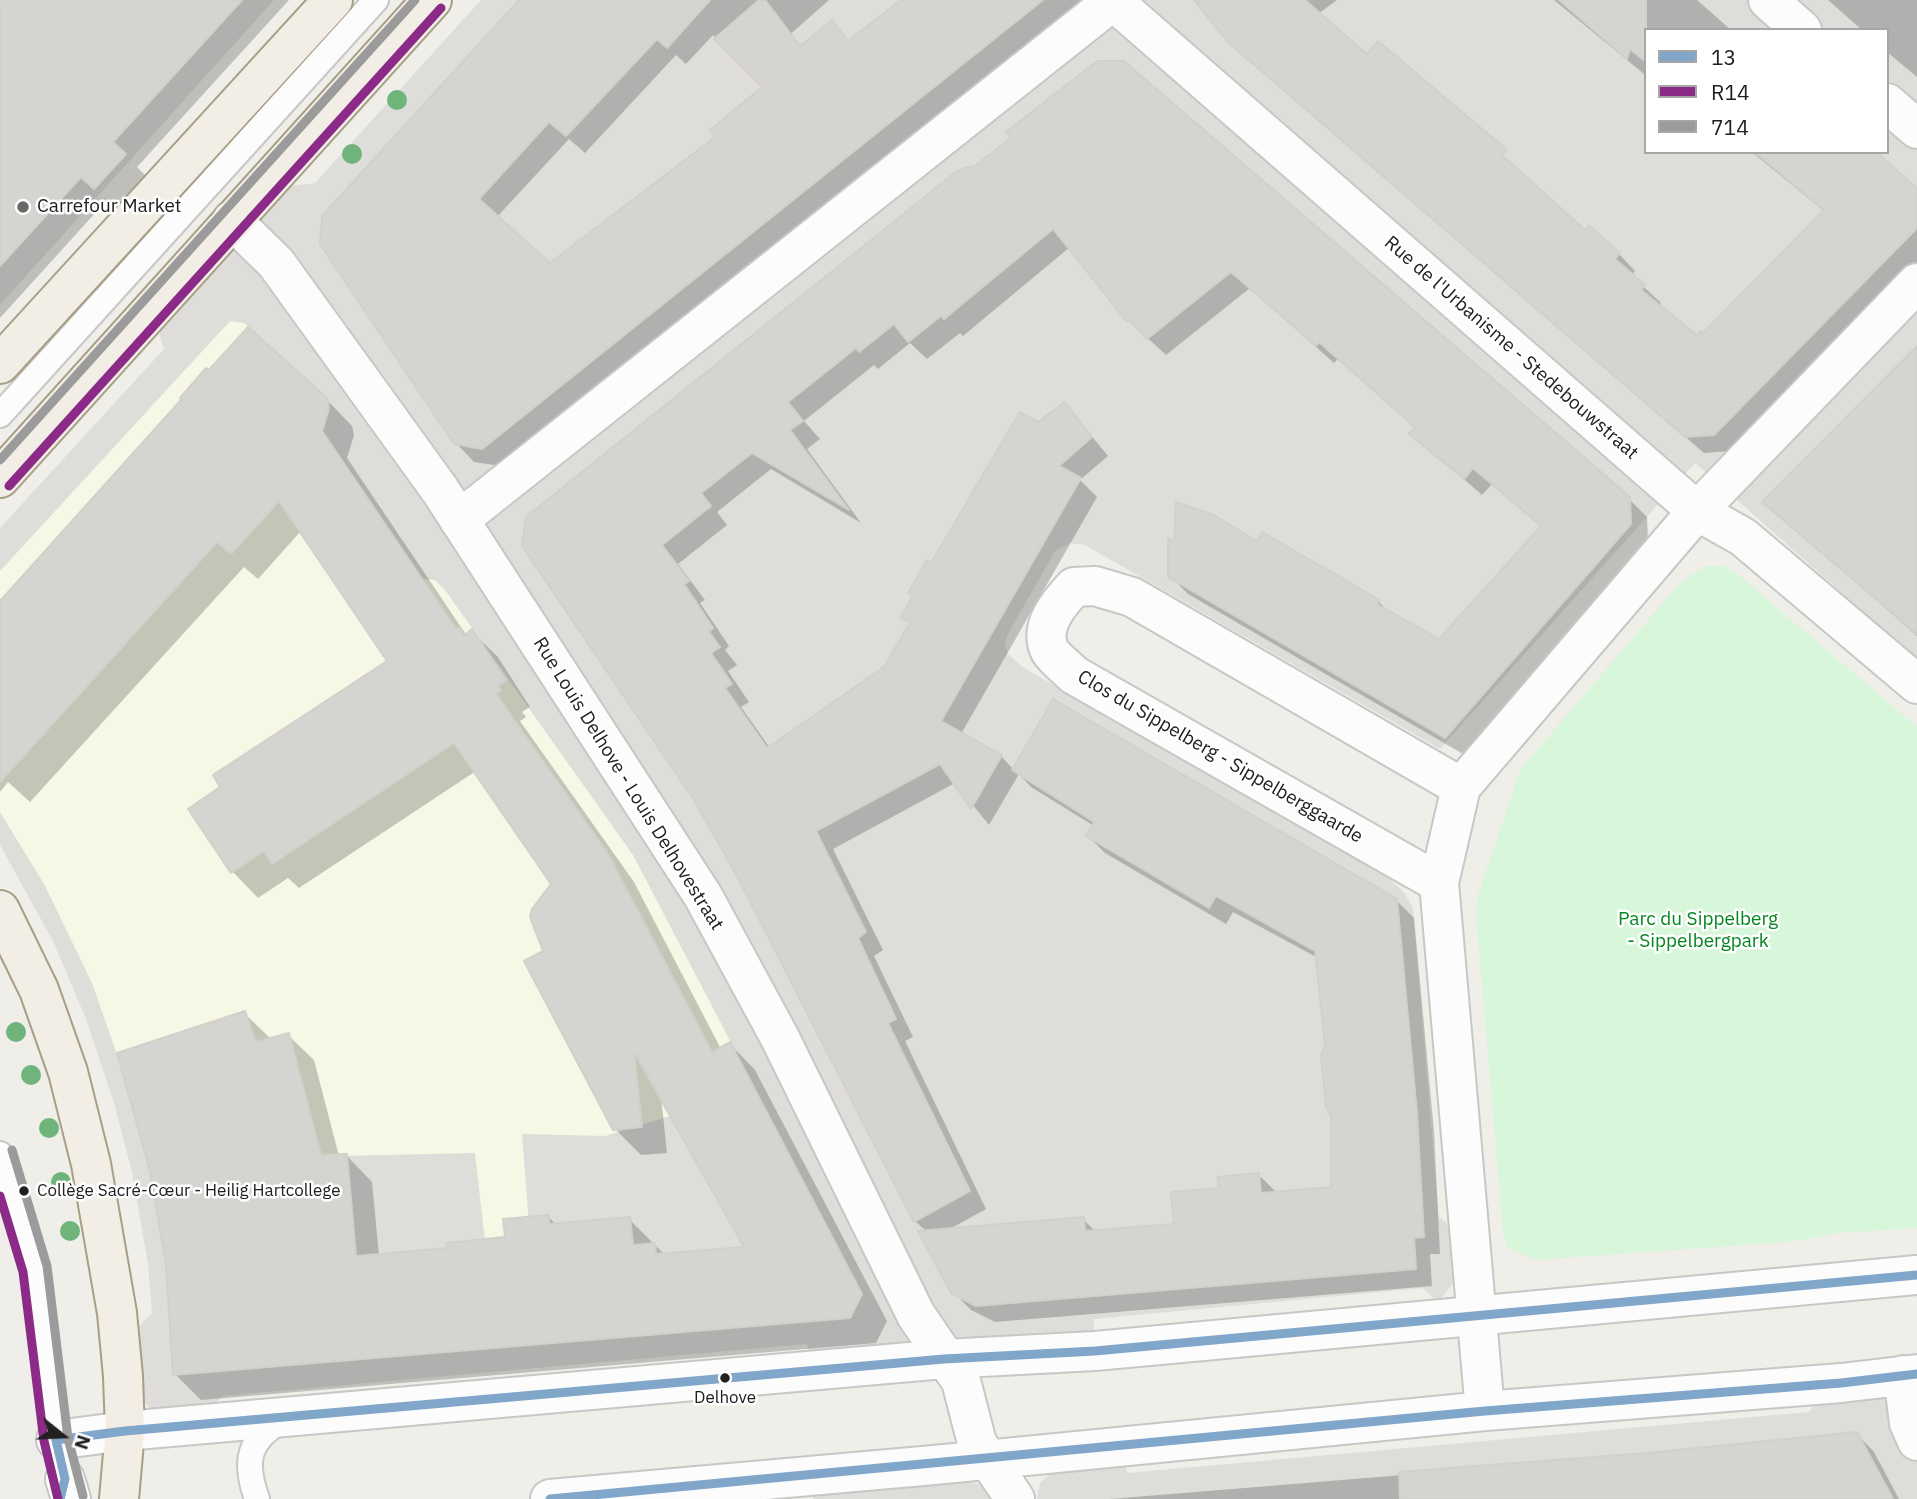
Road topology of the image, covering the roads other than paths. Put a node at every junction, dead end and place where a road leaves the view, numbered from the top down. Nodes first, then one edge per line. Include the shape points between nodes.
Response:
1 (333, 0) edge
2 (376, 0) edge
3 (432, 0) edge
4 (1113, 0) edge
5 (1768, 0) edge
6 (1800, 28) edge
7 (1889, 105) edge
8 (1917, 129) edge
9 (232, 220) junction
10 (1917, 284) edge
11 (0, 364) edge
12 (0, 415) edge
13 (0, 478) edge
14 (1697, 511) junction
15 (458, 520) junction
16 (1917, 684) edge
17 (1461, 787) junction
18 (1439, 883) junction
19 (0, 909) edge
20 (0, 1154) edge
21 (1917, 1275) edge
22 (1477, 1316) junction
23 (944, 1359) junction
24 (1910, 1375) edge
25 (1485, 1411) junction
26 (286, 1418) junction
27 (125, 1431) junction
28 (56, 1440) junction
29 (1917, 1441) edge
30 (991, 1460) junction
31 (65, 1492) edge
32 (119, 1499) edge
33 (257, 1499) edge
34 (550, 1499) edge
35 (1015, 1499) edge

1 - 11 main road
2 - 12 lane
3 - 9 main road
4 - 14 street, Rue de l'Urbanisme - Stedebouwstraat
4 - 15 street
5 - 6 street
7 - 8 street
9 - 13 main road
9 - 15 street, Rue Louis Delhove - Louis Delhovestraat via 276,263
10 - 14 street
14 - 16 street, Rue de l'Urbanisme - Stedebouwstraat via 1743,537
14 - 17 street
15 - 23 street, Rue Louis Delhove - Louis Delhovestraat via 703,896 780,1038 916,1315
17 - 18 street
17 - 18 street, Clos du Sippelberg - Sippelberggaarde via 1132,597 1095,586 1074,587 1055,606 1047,630 1050,651 1074,675
18 - 22 street
19 - 27 main road via 39,990 68,1072 91,1164 117,1313
20 - 28 lane via 35,1269
21 - 22 street
22 - 23 street via 1095,1351
22 - 25 street
23 - 26 street
23 - 30 street, Rue Louis Delhove - Louis Delhovestraat via 961,1381 977,1443
24 - 25 street
24 - 29 street via 1909,1423
25 - 30 street
26 - 27 street
26 - 33 lane via 265,1430 251,1451 248,1474
27 - 28 street
27 - 32 main road
28 - 31 lane
30 - 34 street
30 - 35 street, Rue Louis Delhove - Louis Delhovestraat

